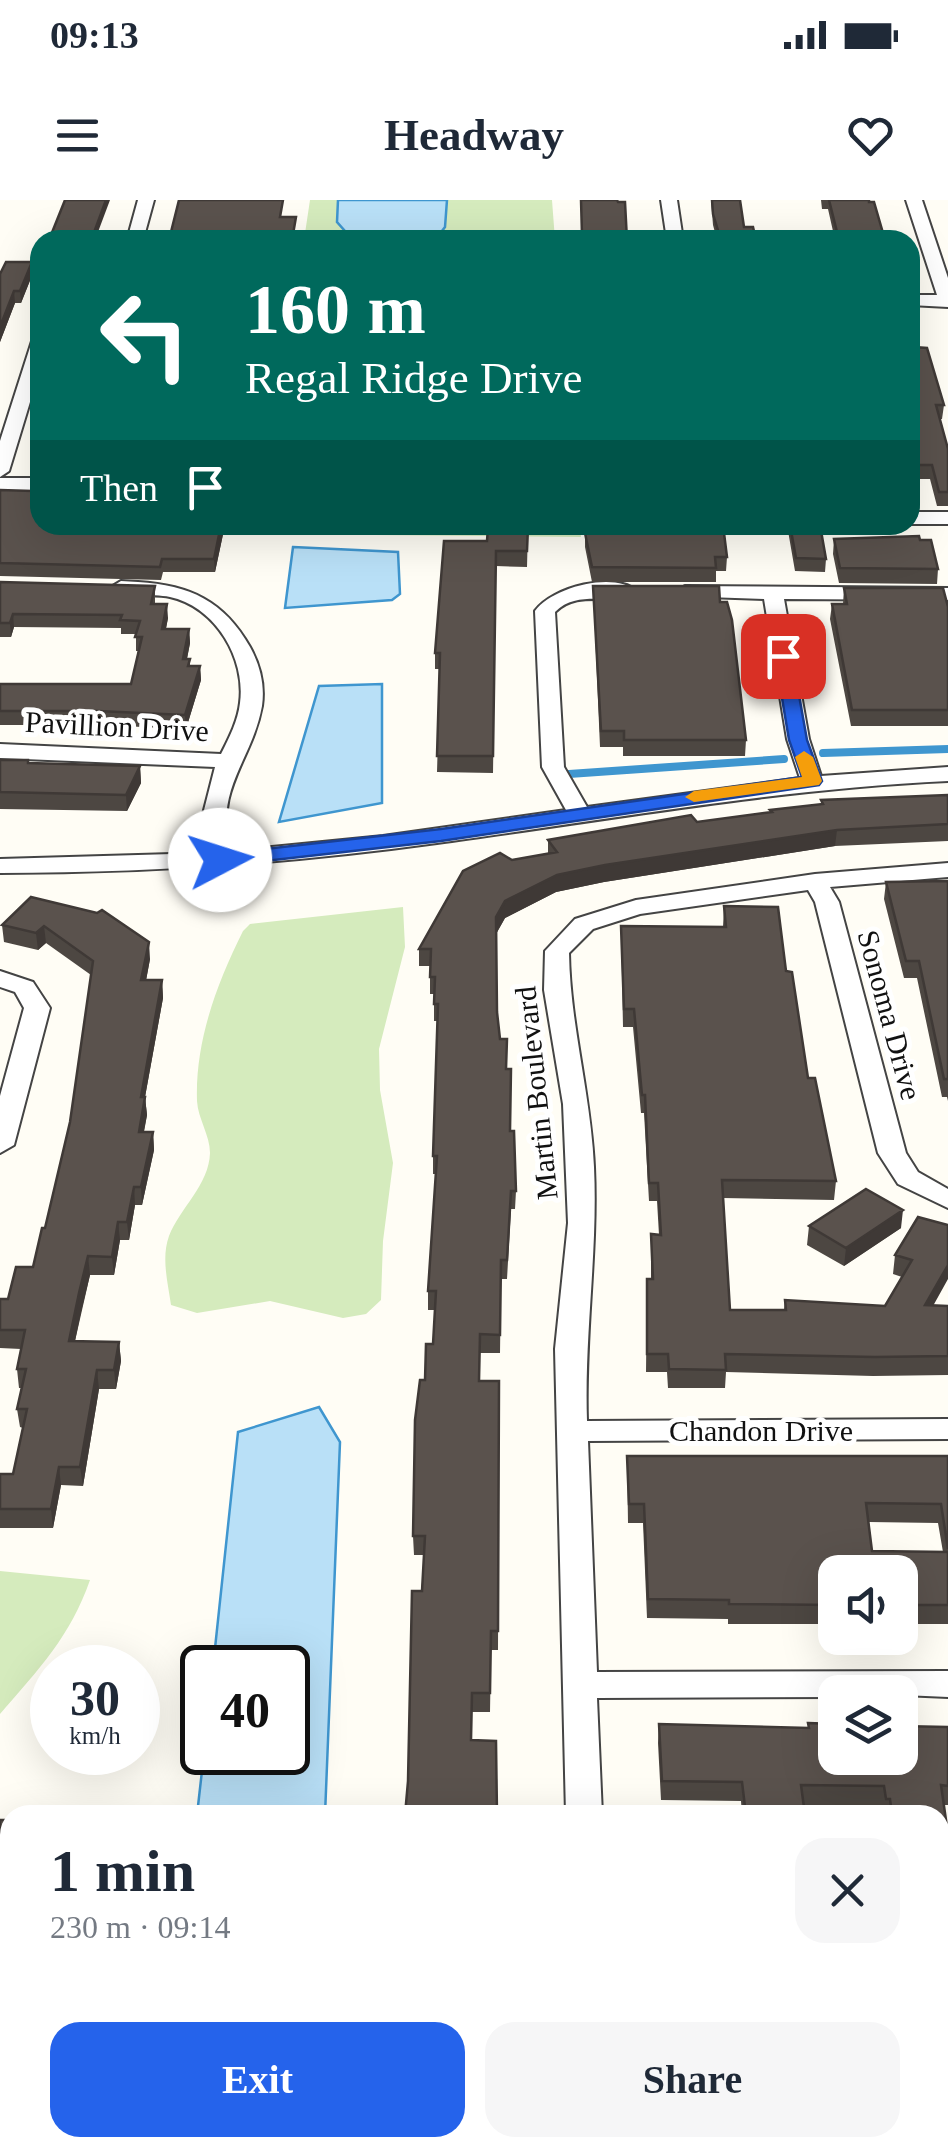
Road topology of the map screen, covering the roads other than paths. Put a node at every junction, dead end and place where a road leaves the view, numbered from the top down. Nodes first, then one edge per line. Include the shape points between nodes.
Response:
1 (146, 200) edge
2 (669, 200) edge
3 (914, 200) edge
4 (138, 230) edge
5 (674, 230) edge
6 (920, 300) edge
7 (948, 300) edge
8 (30, 373) edge
9 (0, 470) edge
10 (0, 484) edge
11 (30, 484) edge
12 (920, 518) edge
13 (948, 518) edge
14 (94, 587) edge
15 (773, 594) junction
16 (948, 594) edge
17 (0, 751) edge
18 (231, 761) junction
19 (948, 774) edge
20 (812, 781) junction
21 (579, 814) junction
22 (220, 860) junction
23 (0, 866) edge
24 (948, 870) edge
25 (816, 881) junction
26 (0, 978) edge
27 (0, 1145) edge
28 (948, 1200) edge
29 (948, 1428) edge
30 (574, 1431) junction
31 (948, 1684) edge
32 (583, 1685) junction
33 (584, 1805) edge

1 - 4 street
2 - 5 street
3 - 7 street
6 - 7 street
8 - 9 street
10 - 11 street
12 - 13 street
14 - 18 street via 166,590 218,611 254,678
15 - 16 street
15 - 20 street via 798,740
15 - 21 street via 582,592 553,600 545,610 552,767
17 - 18 street, Pavillion Drive
18 - 22 street via 213,822
19 - 20 street
20 - 21 street
21 - 22 street
22 - 23 street
24 - 25 street, Martin Boulevard
25 - 28 street, Sonoma Drive via 892,1153 908,1178
25 - 30 street, Martin Boulevard via 610,913 576,930 556,950 580,1162 582,1223 570,1349
26 - 27 street via 24,987 38,1008
29 - 30 street, Chandon Drive
30 - 32 street, Martin Boulevard
31 - 32 street
32 - 33 street, Martin Boulevard

